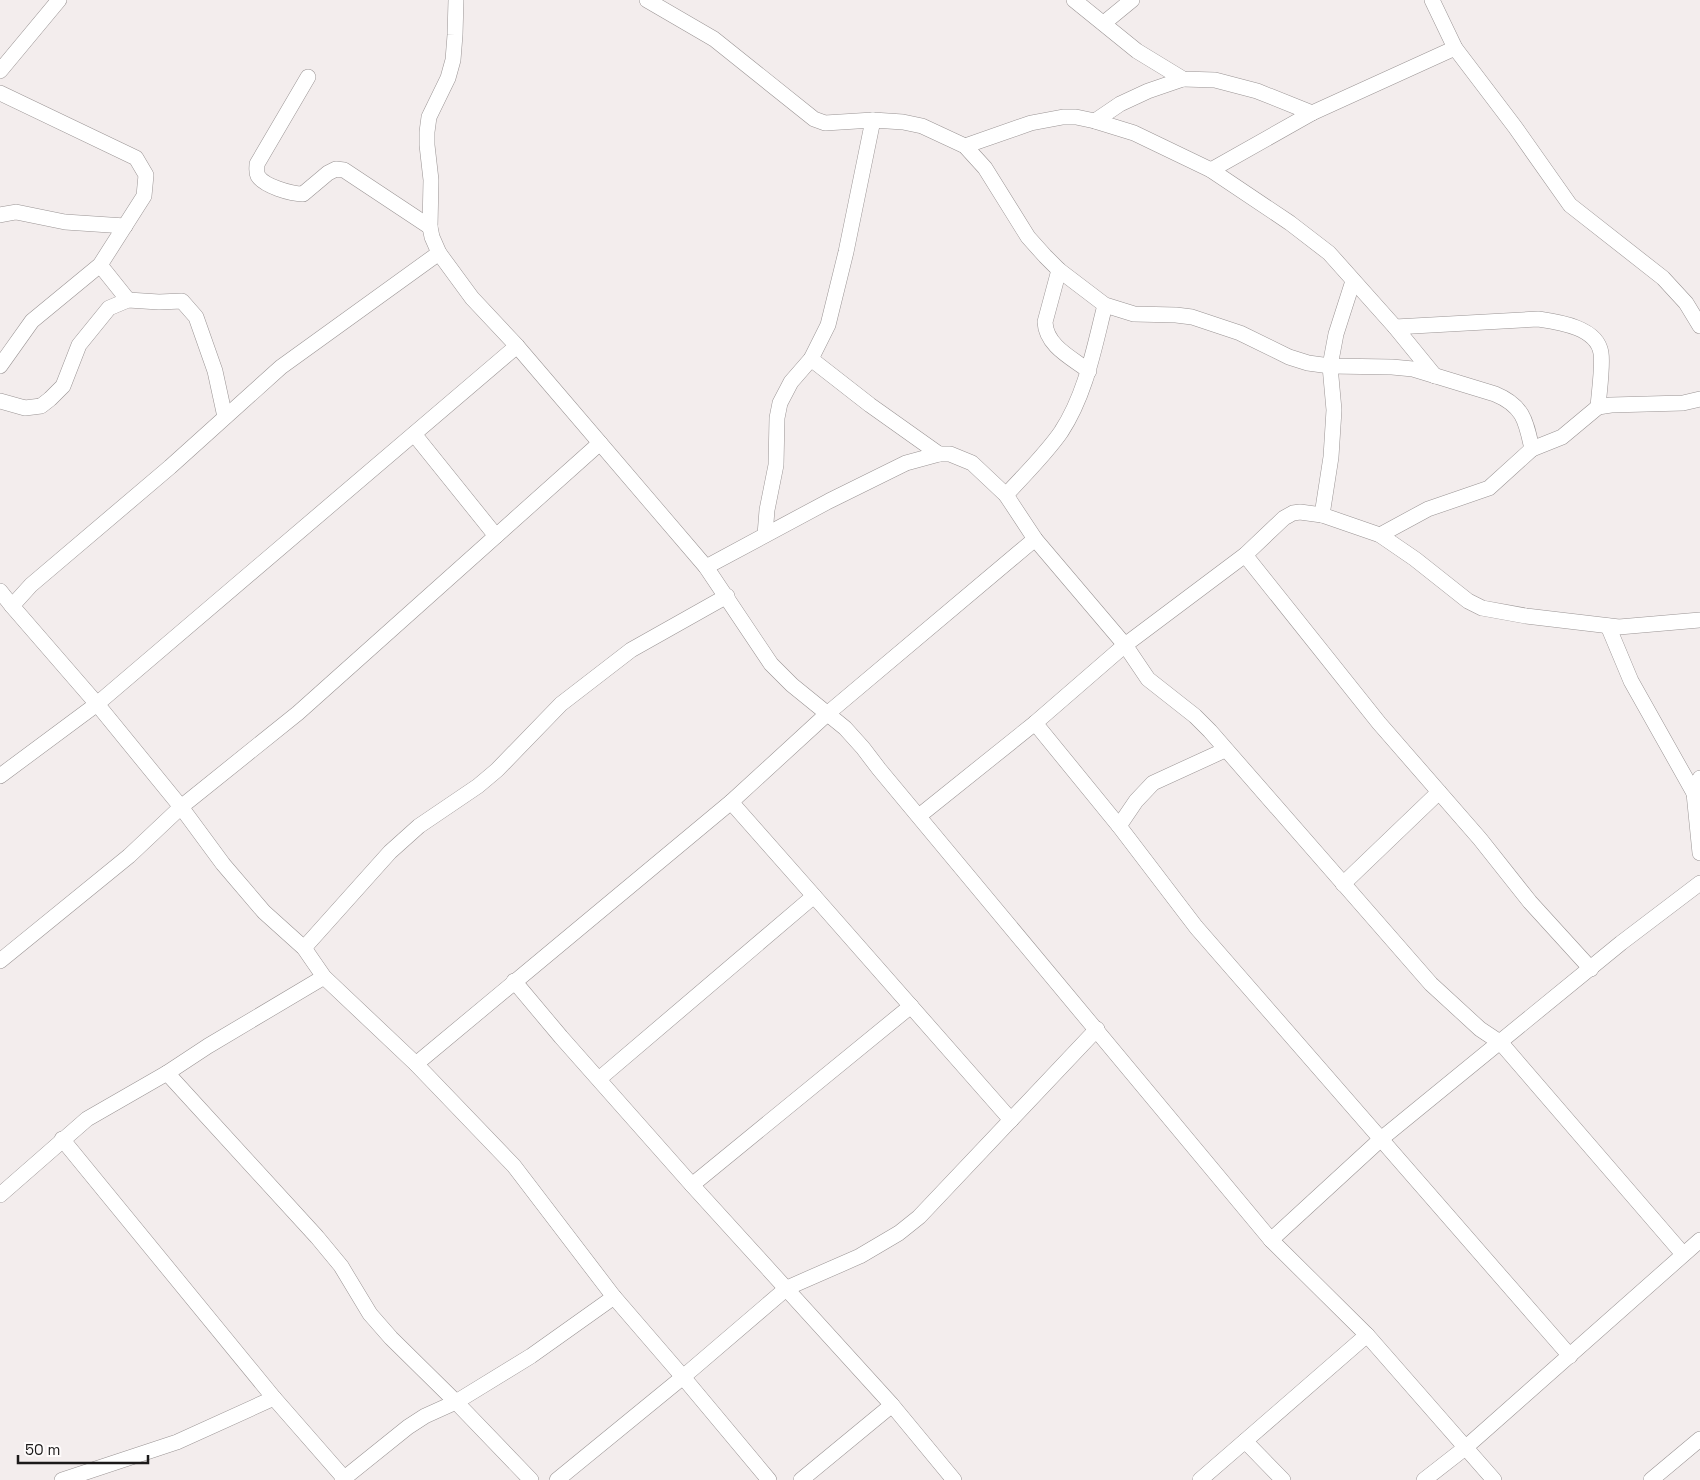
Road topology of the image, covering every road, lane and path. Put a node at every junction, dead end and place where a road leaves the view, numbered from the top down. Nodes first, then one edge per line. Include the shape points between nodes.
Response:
1 (60, 0) edge
2 (456, 0) edge
3 (647, 0) edge
4 (1074, 0) edge
5 (1132, 0) edge
6 (1432, 0) edge
7 (1104, 23) junction
8 (1455, 48) junction
9 (0, 70) edge
10 (308, 76) dead end
11 (1183, 79) junction
12 (0, 93) edge
13 (1312, 113) junction
14 (873, 120) junction
15 (1095, 121) junction
16 (965, 146) junction
17 (1211, 170) junction
18 (0, 215) edge
19 (125, 226) junction
20 (430, 227) junction
21 (439, 253) junction
22 (100, 264) junction
23 (1059, 270) junction
24 (1354, 281) junction
25 (128, 300) junction
26 (1105, 305) junction
27 (1700, 326) edge
28 (1395, 327) junction
29 (517, 346) junction
30 (811, 359) junction
31 (1, 364) edge
32 (1330, 366) junction
33 (1089, 370) junction
34 (1436, 377) junction
35 (1700, 399) edge
36 (0, 401) edge
37 (1598, 407) junction
38 (225, 417) junction
39 (414, 434) junction
40 (600, 443) junction
41 (1532, 449) junction
42 (939, 454) junction
43 (1006, 495) junction
44 (1322, 516) junction
45 (765, 535) junction
46 (1380, 535) junction
47 (496, 536) junction
48 (1035, 539) junction
49 (1245, 555) junction
50 (706, 567) junction
51 (0, 591) edge
52 (727, 596) junction
53 (12, 606) junction
54 (1700, 620) edge
55 (1608, 626) junction
56 (1125, 645) junction
57 (97, 704) junction
58 (827, 714) junction
59 (1035, 723) junction
60 (1225, 750) junction
61 (0, 776) edge
62 (1700, 778) edge
63 (1439, 792) junction
64 (1694, 793) junction
65 (731, 802) junction
66 (181, 807) junction
67 (919, 816) junction
68 (1119, 826) junction
69 (1700, 853) edge
70 (1700, 883) edge
71 (1343, 884) junction
72 (814, 896) junction
73 (304, 948) junction
74 (0, 960) edge
75 (1591, 969) junction
76 (324, 977) junction
77 (514, 981) junction
78 (911, 1006) junction
79 (1097, 1029) junction
80 (1501, 1043) junction
81 (416, 1064) junction
82 (168, 1073) junction
83 (599, 1079) junction
84 (1010, 1120) junction
85 (62, 1139) junction
86 (1381, 1139) junction
87 (692, 1185) junction
88 (0, 1195) edge
89 (1271, 1240) junction
90 (1700, 1240) edge
91 (1683, 1254) junction
92 (787, 1288) junction
93 (614, 1298) junction
94 (1367, 1335) junction
95 (1570, 1356) junction
96 (683, 1376) junction
97 (274, 1398) junction
98 (456, 1402) junction
99 (892, 1405) junction
100 (1700, 1439) edge
101 (1245, 1441) junction
102 (1465, 1448) junction
103 (343, 1479) edge
104 (62, 1480) edge
105 (531, 1480) edge
106 (557, 1480) edge
107 (768, 1480) edge
108 (801, 1480) edge
109 (954, 1480) edge
110 (1200, 1480) edge
111 (1283, 1480) edge
112 (1424, 1480) edge
113 (1494, 1480) edge
114 (1651, 1480) edge

1 - 9 street
2 - 20 street via 453,60 429,117 427,132
3 - 14 street via 714,38 814,119 826,123
4 - 7 street
5 - 7 street
6 - 8 street
7 - 11 street via 1137,51
8 - 13 street
8 - 27 street via 1570,205 1663,278 1686,303
10 - 20 street via 257,164 258,177 288,192 303,194 328,173 344,170
11 - 13 street via 1214,80 1257,91
11 - 15 street via 1120,104
12 - 19 street via 136,158 146,175 144,196
13 - 17 street
14 - 16 street via 922,126
14 - 30 street via 836,295 828,325
15 - 16 street via 1076,117 1050,118
15 - 17 street via 1134,133
16 - 23 street via 985,168 1028,237
17 - 24 street via 1321,247
18 - 19 street via 16,212 65,222
19 - 22 street
20 - 21 street
21 - 29 street via 472,298
21 - 38 street via 280,367
22 - 25 street
22 - 31 street via 32,321
23 - 26 street
23 - 33 street via 1045,329 1056,346
24 - 28 street
24 - 32 street via 1336,334
25 - 36 street via 109,308 88,333 79,345 63,386 45,403 25,408
25 - 38 street via 182,301 196,317 215,371
26 - 32 street via 1134,314 1192,317 1240,332 1289,357
26 - 33 street
28 - 34 street
28 - 37 street via 1538,318 1577,327 1593,338 1601,352
29 - 39 street
29 - 40 street
30 - 42 street
30 - 45 street via 791,382 780,403 776,465
32 - 34 street via 1413,368
32 - 44 street via 1333,420
33 - 43 street via 1061,432
34 - 41 street via 1504,397 1525,420
35 - 37 street
37 - 41 street via 1562,437
38 - 53 street via 31,585
39 - 47 street
39 - 57 street
40 - 47 street
40 - 50 street
41 - 46 street via 1489,488 1422,512
42 - 43 street via 950,454 972,464
42 - 45 street via 906,463
43 - 48 street
44 - 46 street
44 - 49 street via 1293,513
45 - 50 street
46 - 55 street via 1482,608
47 - 66 street via 298,713
48 - 56 street
48 - 58 street
49 - 56 street
49 - 63 street via 1379,723
50 - 52 street
51 - 53 street
52 - 58 street via 771,664
52 - 73 street via 631,650 561,704 497,770 419,826 390,852
53 - 57 street
54 - 55 street
55 - 64 street via 1631,682
56 - 59 street
56 - 60 street via 1148,678 1195,716
57 - 61 street
57 - 66 street
58 - 65 street
58 - 67 street via 854,737
59 - 67 street
59 - 68 street
60 - 68 street via 1153,783 1136,800
60 - 71 street
62 - 64 street
63 - 71 street
63 - 75 street via 1530,902
64 - 69 street
65 - 72 street
65 - 77 street
66 - 73 street via 258,905
66 - 74 street via 129,856
67 - 79 street
68 - 86 street via 1196,928
70 - 75 street
71 - 80 street via 1431,984 1480,1029
72 - 78 street
72 - 83 street
73 - 76 street
75 - 80 street
76 - 81 street
76 - 82 street
77 - 81 street
77 - 83 street
78 - 84 street
78 - 87 street
79 - 84 street
79 - 89 street
80 - 86 street
80 - 91 street
81 - 93 street via 514,1166
82 - 85 street via 87,1119
82 - 98 street via 317,1237 341,1266 370,1314 391,1338
83 - 87 street
84 - 92 street via 919,1217 899,1233 860,1256
85 - 88 street
85 - 97 street
86 - 89 street
86 - 95 street
87 - 92 street
89 - 94 street
90 - 91 street
91 - 95 street
92 - 96 street
92 - 99 street
93 - 96 street
93 - 98 street via 531,1356
94 - 101 street
94 - 102 street
95 - 102 street
96 - 106 street
96 - 107 street
97 - 103 street
97 - 104 street via 178,1442
98 - 103 street via 408,1427
98 - 105 street
99 - 108 street
99 - 109 street
100 - 114 street
101 - 110 street
101 - 111 street
102 - 112 street
102 - 113 street

